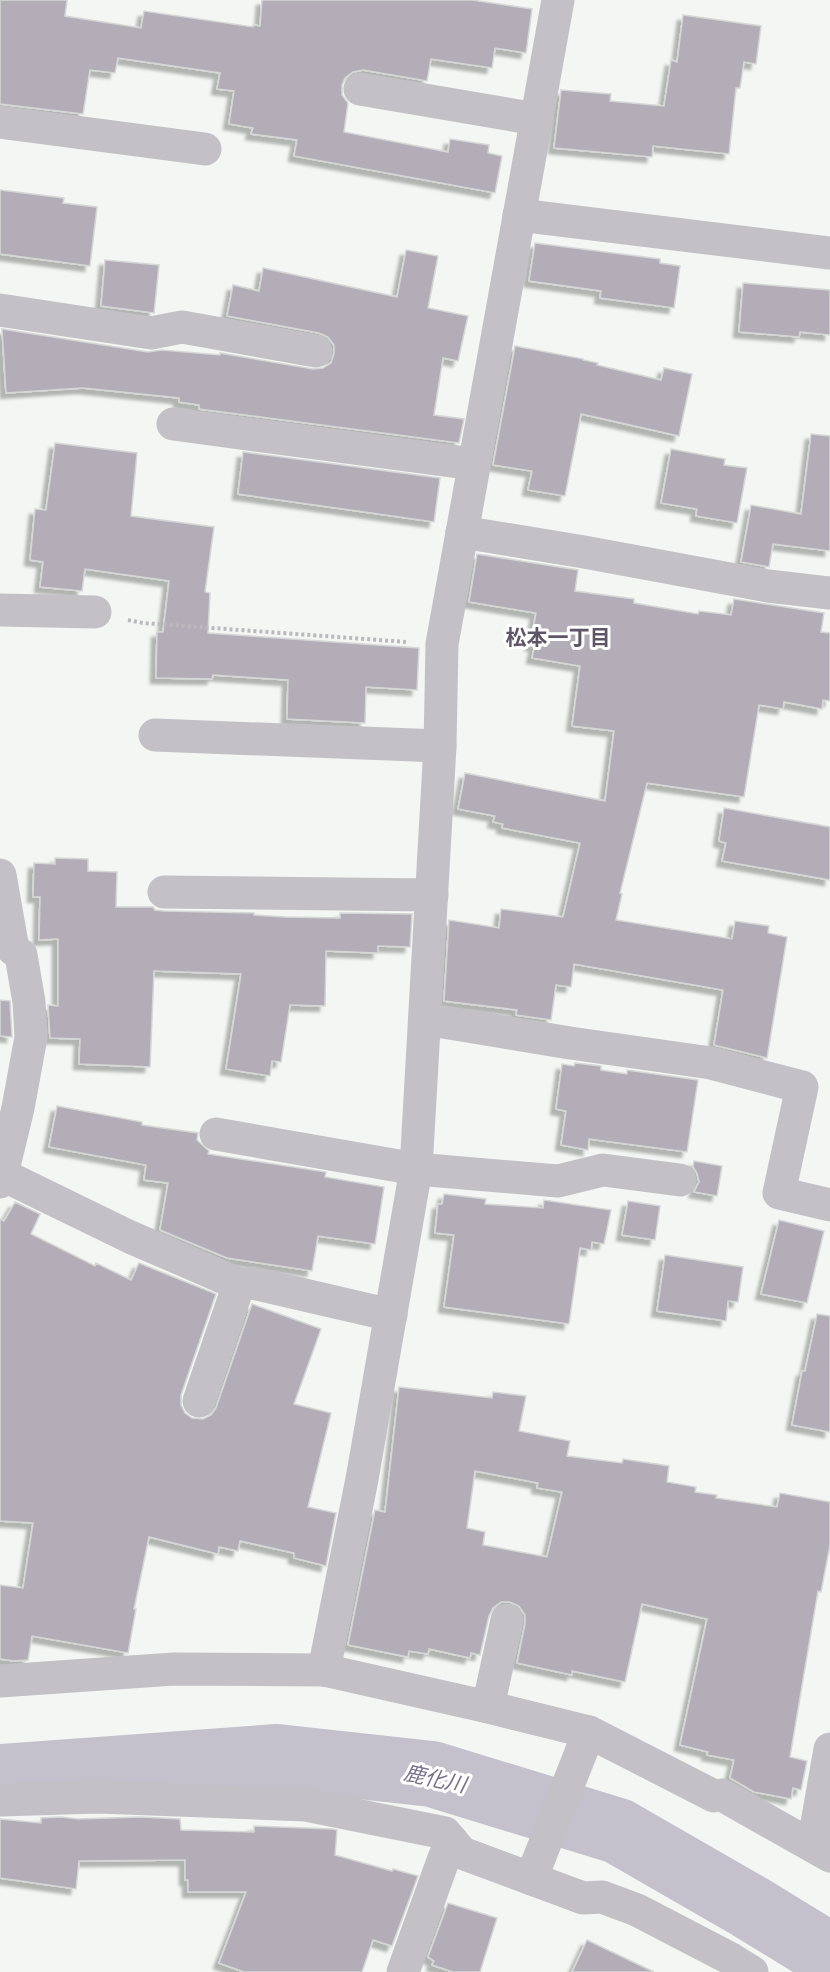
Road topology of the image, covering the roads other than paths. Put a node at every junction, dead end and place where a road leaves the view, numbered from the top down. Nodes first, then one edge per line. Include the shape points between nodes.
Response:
1 (558, 0) edge
2 (360, 89) dead end
3 (536, 119) junction
4 (0, 122) edge
5 (205, 149) dead end
6 (519, 215) junction
7 (830, 253) edge
8 (0, 310) edge
9 (316, 351) dead end
10 (172, 424) dead end
11 (474, 464) junction
12 (462, 532) junction
13 (830, 593) edge
14 (0, 610) edge
15 (95, 612) road end
16 (155, 735) dead end
17 (440, 746) junction
18 (0, 874) edge
19 (164, 892) dead end
20 (432, 895) junction
21 (425, 1019) junction
22 (216, 1134) dead end
23 (417, 1169) junction
24 (2, 1179) edge
25 (680, 1180) dead end
26 (830, 1205) edge
27 (241, 1285) junction
28 (391, 1315) junction
29 (199, 1401) dead end
30 (507, 1620) dead end
31 (324, 1670) junction
32 (0, 1681) edge
33 (488, 1707) junction
34 (589, 1732) junction
35 (830, 1749) edge
36 (0, 1800) edge
37 (452, 1842) junction
38 (822, 1851) edge
39 (531, 1879) junction
40 (403, 1972) edge
41 (752, 1972) edge

1 - 3 street
2 - 3 street
3 - 6 street
4 - 5 street
6 - 7 street
6 - 11 street
8 - 9 street via 151,333 182,327
10 - 11 street
11 - 12 street
12 - 13 street via 768,586
12 - 17 street via 442,644
14 - 15 street
16 - 17 street
17 - 20 street
18 - 24 street via 13,949 21,955 31,1037
19 - 20 street
20 - 21 street
21 - 23 street
21 - 26 street via 711,1063 802,1087 779,1193
22 - 23 street
23 - 25 street via 558,1180 603,1170
23 - 28 street
24 - 27 street
27 - 28 street via 253,1283
27 - 29 street
28 - 31 street
30 - 33 street
31 - 32 street via 174,1669
31 - 33 street
33 - 34 street
34 - 38 street via 714,1796 722,1795
34 - 39 street
35 - 38 street
36 - 37 street via 99,1797 306,1805 445,1833
37 - 39 street via 462,1853
37 - 40 street
39 - 41 street via 583,1898 602,1897 637,1910

